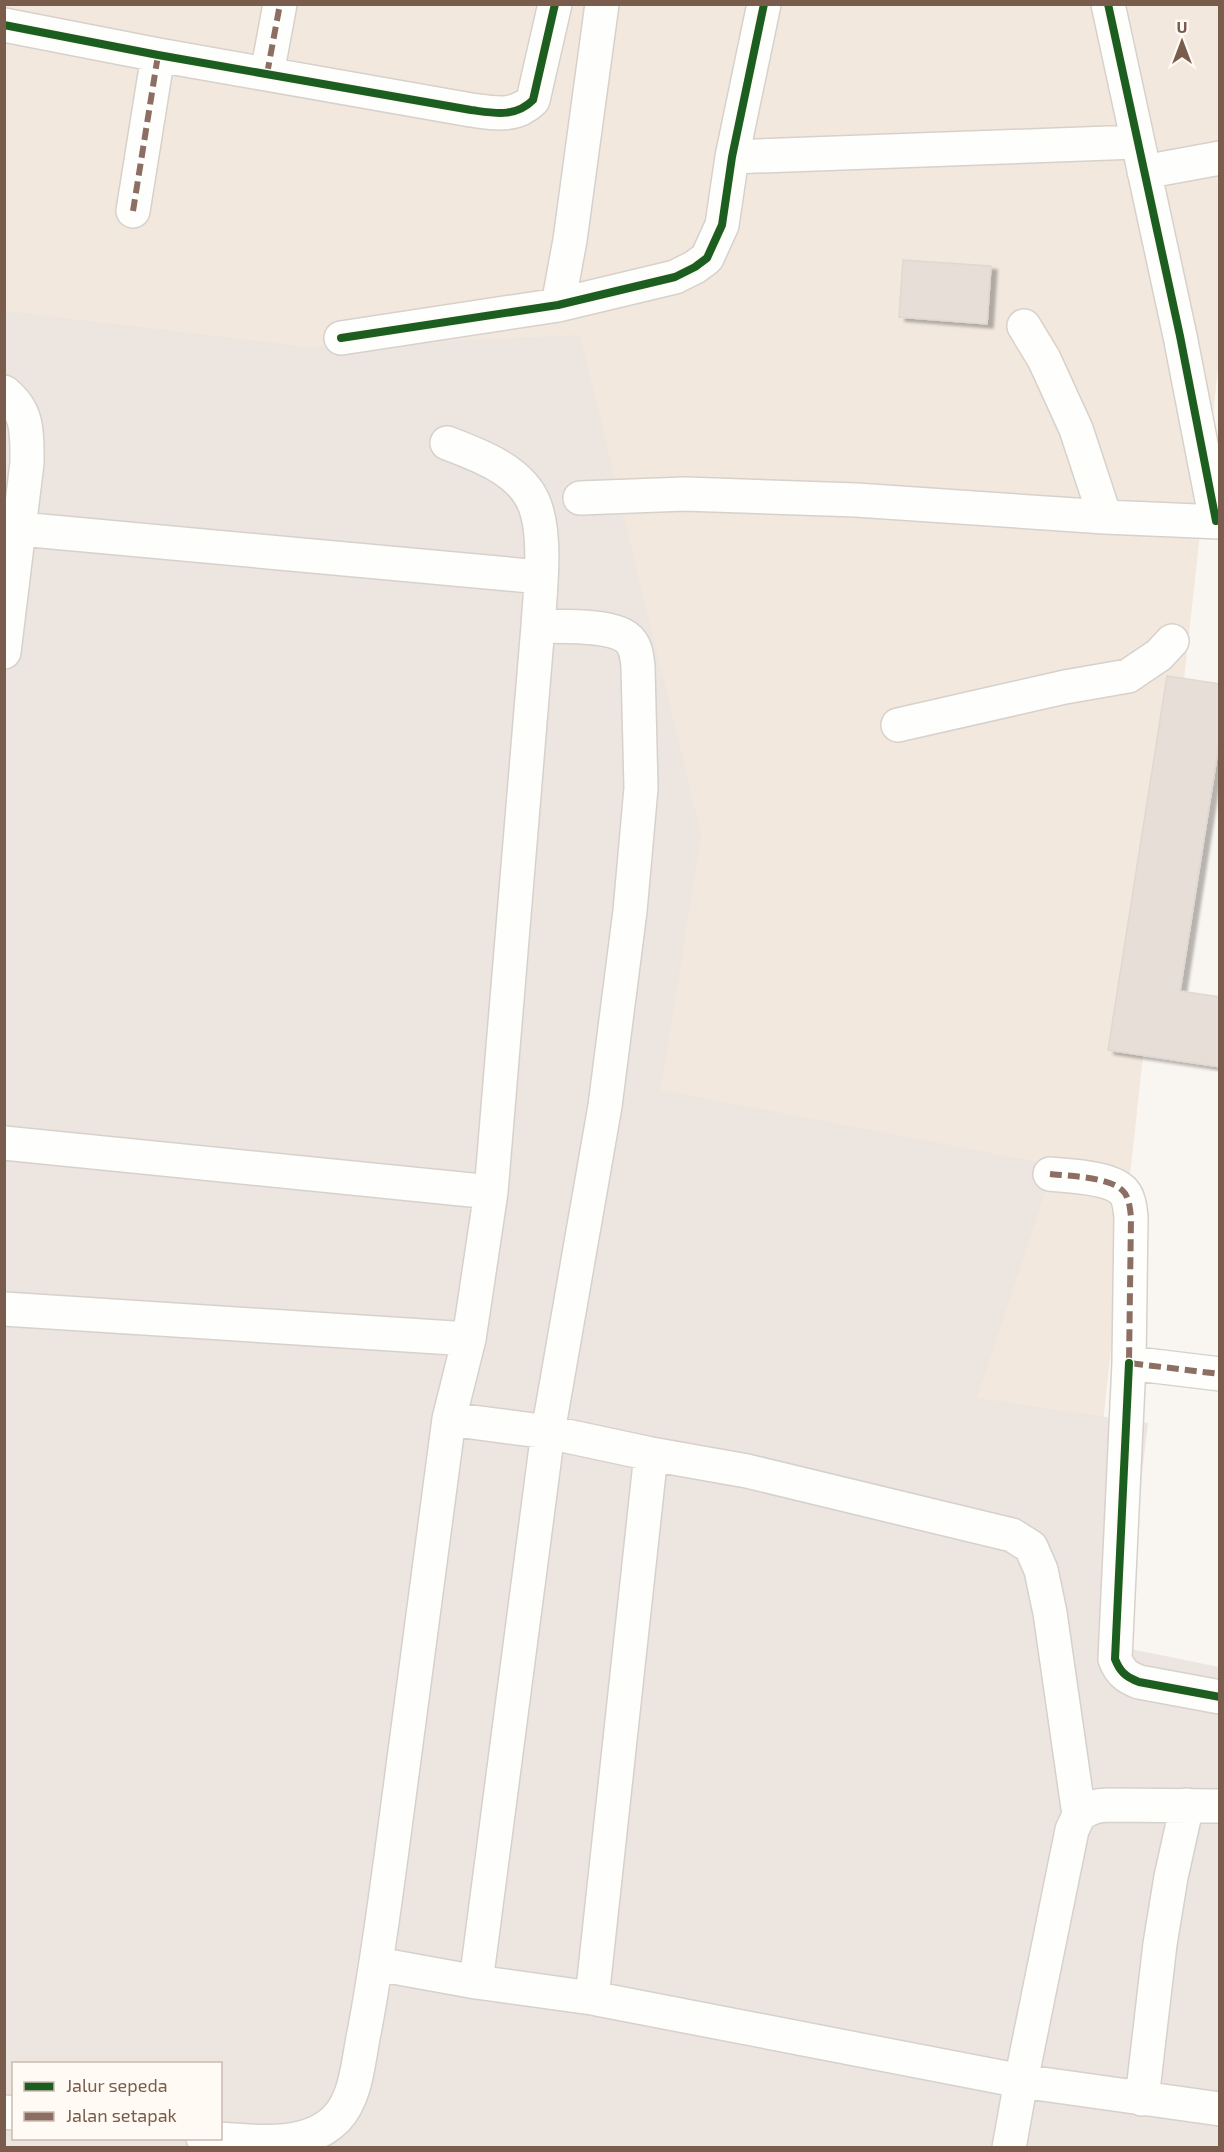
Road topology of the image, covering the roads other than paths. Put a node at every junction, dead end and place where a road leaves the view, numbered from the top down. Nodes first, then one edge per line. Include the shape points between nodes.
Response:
1 (280, 4) edge
2 (555, 4) edge
3 (603, 4) edge
4 (764, 4) edge
5 (1108, 4) edge
6 (4, 25) edge
7 (158, 55) junction
8 (267, 74) junction
9 (732, 157) junction
10 (1140, 157) junction
11 (1220, 158) edge
12 (133, 211) dead end
13 (558, 305) junction
14 (1023, 326) dead end
15 (341, 338) dead end
16 (4, 392) edge
17 (447, 443) dead end
18 (580, 498) dead end
19 (1105, 518) junction
20 (1218, 521) edge
21 (20, 529) junction
22 (541, 577) junction
23 (538, 626) junction
24 (1172, 642) dead end
25 (4, 652) edge
26 (898, 725) dead end
27 (4, 1143) edge
28 (1050, 1174) dead end
29 (491, 1192) junction
30 (4, 1309) edge
31 (470, 1339) junction
32 (1129, 1363) junction
33 (1220, 1374) edge
34 (449, 1419) junction
35 (548, 1432) junction
36 (651, 1454) junction
37 (1220, 1697) edge
38 (1187, 1805) junction
39 (1220, 1806) edge
40 (1079, 1815) junction
41 (377, 1964) junction
42 (476, 1982) junction
43 (592, 1998) junction
44 (1021, 2081) junction
45 (1142, 2099) junction
46 (1220, 2109) edge
47 (222, 2140) edge
48 (1009, 2148) edge

1 - 8 street
2 - 8 street via 533,100 511,113 471,110
3 - 13 street
4 - 9 street
5 - 10 street
6 - 7 street
7 - 8 street
7 - 12 street
9 - 10 street
9 - 13 street via 722,225 706,258 675,277
10 - 11 street
10 - 20 street
13 - 15 street
14 - 19 street via 1044,359 1076,429
16 - 21 street via 15,401 27,432
17 - 22 street via 480,455 524,488 536,506
18 - 19 street via 685,494 844,500
19 - 20 street
21 - 22 street
21 - 25 street
22 - 23 street
23 - 29 street
23 - 35 street via 602,629 626,636 633,644 638,667 641,788 605,1106
24 - 26 street via 1128,676
27 - 29 street
28 - 32 street via 1114,1185 1122,1190 1130,1205
29 - 31 street
30 - 31 street
31 - 34 street
32 - 33 street
32 - 37 street via 1115,1659 1126,1677 1139,1682
34 - 35 street
34 - 41 street
35 - 36 street
35 - 42 street
36 - 40 street via 747,1471 1012,1535 1031,1547 1041,1570 1050,1613
36 - 43 street
38 - 39 street
38 - 40 street via 1108,1805
38 - 45 street via 1160,1944
40 - 44 street via 1072,1830
41 - 42 street
41 - 47 street via 352,2092 339,2116 309,2136 289,2140
42 - 43 street
43 - 44 street
44 - 45 street
44 - 48 street
45 - 46 street

